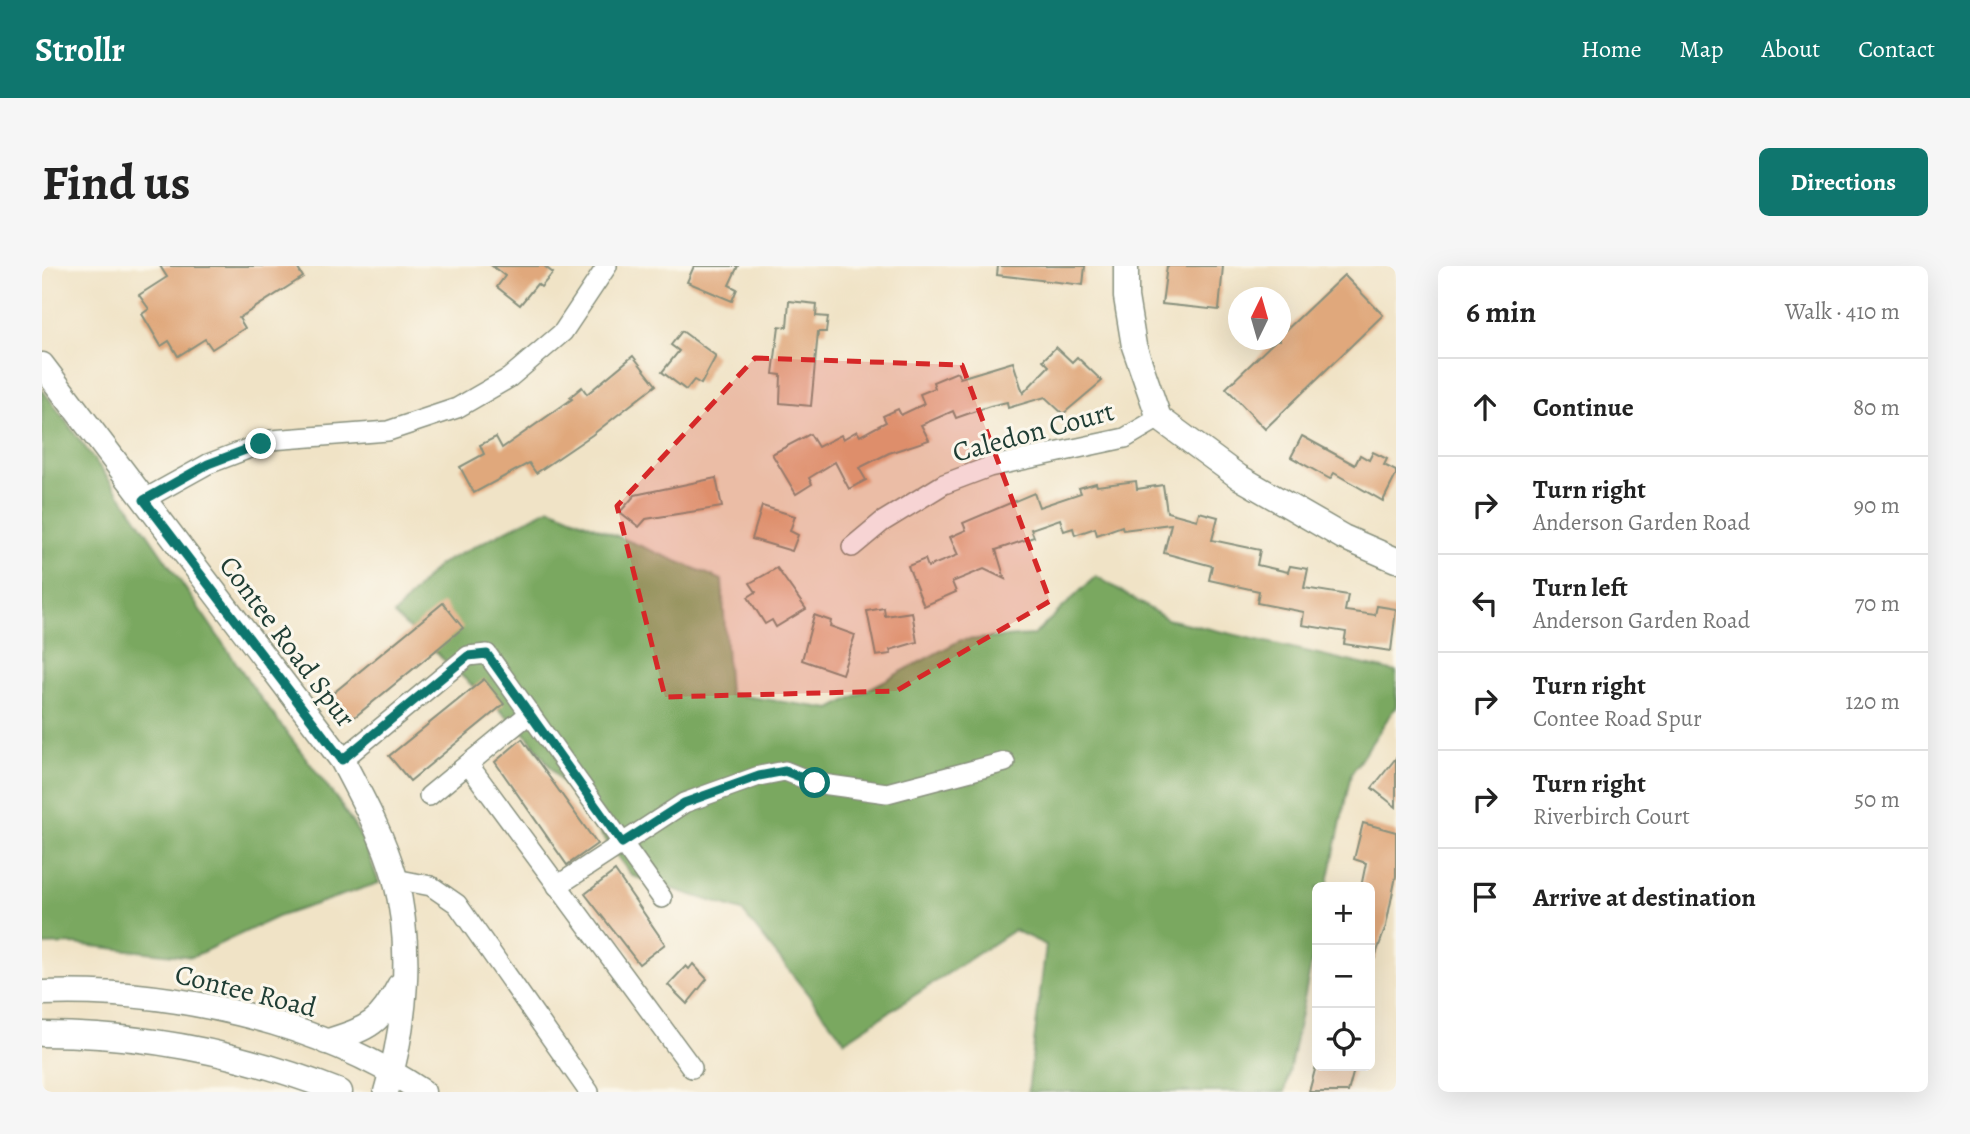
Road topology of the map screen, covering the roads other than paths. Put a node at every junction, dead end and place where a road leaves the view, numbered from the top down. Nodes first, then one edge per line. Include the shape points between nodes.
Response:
1 (607, 266) edge
2 (1126, 266) edge
3 (42, 365) edge
4 (1159, 418) junction
5 (144, 500) junction
6 (852, 547) dead end
7 (1396, 561) edge
8 (530, 713) junction
9 (342, 760) junction
10 (1005, 762) dead end
11 (468, 764) junction
12 (429, 796) dead end
13 (622, 843) junction
14 (395, 879) junction
15 (557, 886) junction
16 (662, 898) dead end
17 (405, 974) junction
18 (42, 993) edge
19 (42, 1034) edge
20 (326, 1042) junction
21 (691, 1068) dead end
22 (389, 1082) edge
23 (340, 1092) edge
24 (423, 1092) edge
25 (589, 1092) edge

1 - 5 street via 563,332 509,378 457,408 388,431 271,440 208,464
2 - 4 street via 1134,346
3 - 5 street, Contee Road Spur
4 - 6 street, Caledon Court via 1125,438 989,467 944,484 882,522
4 - 7 street via 1239,477 1343,537
5 - 9 street, Contee Road Spur
8 - 9 street via 487,654 468,656
8 - 11 street
8 - 13 street
9 - 14 street, Contee Road Spur via 373,819
10 - 13 street via 887,793 846,790 785,771 759,776 684,803
11 - 12 street
11 - 15 street
13 - 15 street
13 - 16 street
14 - 17 street, Contee Road Spur
14 - 25 street via 431,886 457,904
15 - 21 street
17 - 20 street via 386,1011 364,1029
17 - 22 street, Contee Road Spur
18 - 20 street, Contee Road via 156,998 238,1013
19 - 23 street via 172,1042 237,1056
20 - 22 street, Contee Road
22 - 24 street, Contee Road

